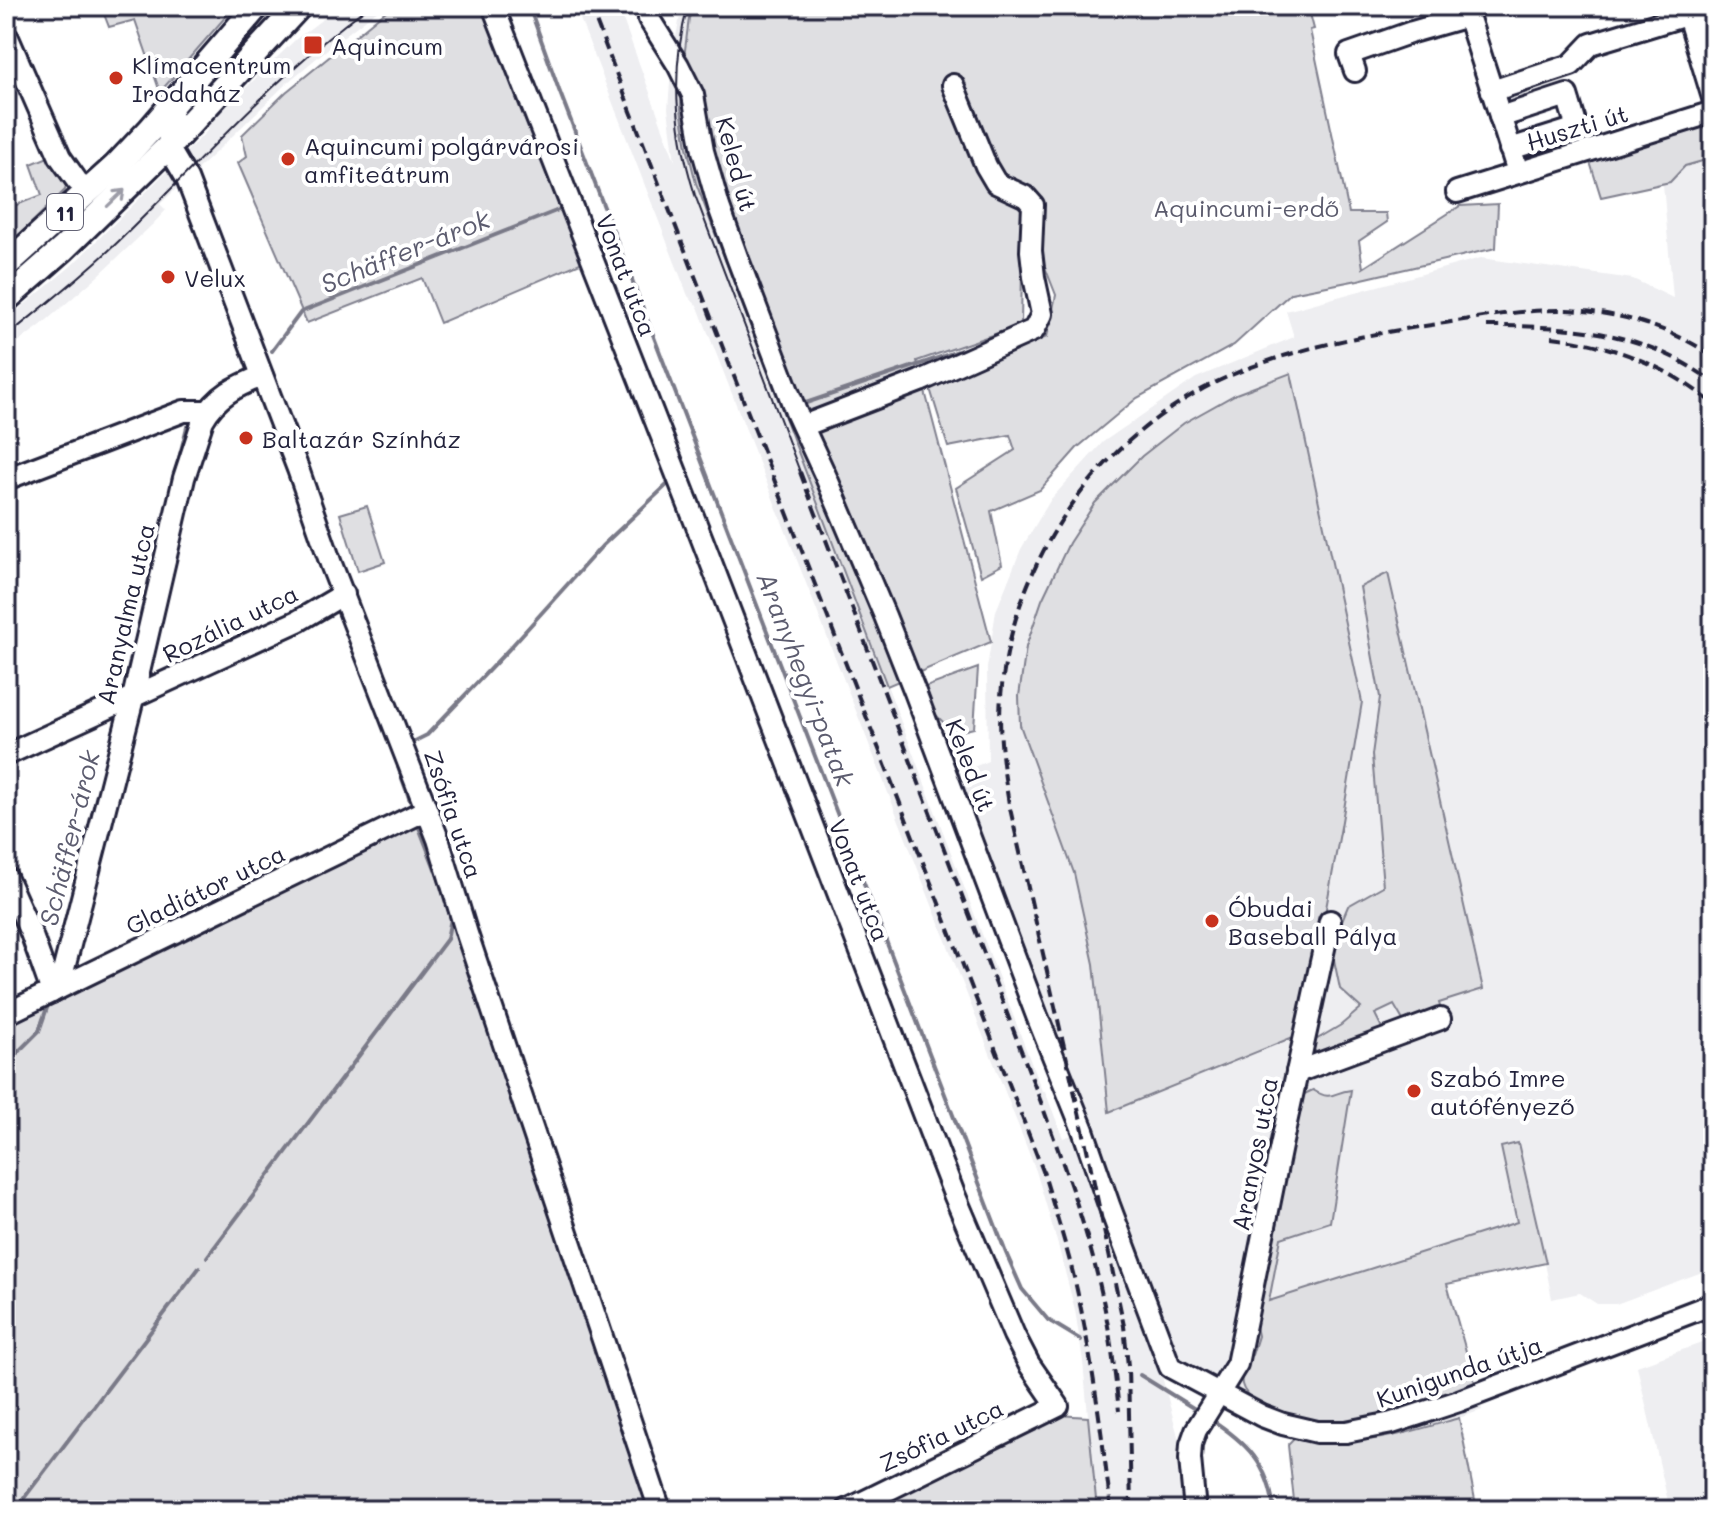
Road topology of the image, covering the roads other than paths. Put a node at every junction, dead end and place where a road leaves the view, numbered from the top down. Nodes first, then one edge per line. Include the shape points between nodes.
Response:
1 (257, 6) edge
2 (299, 6) edge
3 (493, 6) edge
4 (1712, 8) edge
5 (1686, 10) edge
6 (1466, 11) edge
7 (649, 19) dead end
8 (7, 36) edge
9 (1355, 71) dead end
10 (953, 85) dead end
11 (1492, 91) junction
12 (1713, 98) edge
13 (173, 103) junction
14 (1713, 112) edge
15 (1500, 117) junction
16 (168, 147) junction
17 (1510, 149) junction
18 (122, 158) junction
19 (1518, 172) junction
20 (77, 181) dead end
21 (1457, 192) dead end
22 (6, 265) edge
23 (6, 299) edge
24 (262, 376) junction
25 (208, 411) junction
26 (797, 413) junction
27 (6, 479) edge
28 (344, 594) junction
29 (133, 698) junction
30 (6, 755) edge
31 (426, 810) junction
32 (6, 877) edge
33 (1330, 921) dead end
34 (55, 990) junction
35 (6, 1014) edge
36 (1440, 1019) dead end
37 (1297, 1072) junction
38 (1713, 1304) edge
39 (1215, 1399) junction
40 (1058, 1406) joint
41 (660, 1510) edge
42 (847, 1510) edge
43 (1195, 1510) edge

1 - 13 main road, 11
2 - 16 main road, 11
3 - 40 street, Vonat utca via 954,1194 1021,1349
4 - 5 street
5 - 11 street via 1591,44 1571,65
5 - 12 street
6 - 9 street via 1349,54
6 - 11 street
7 - 26 street, Keled út via 693,95 719,207
8 - 20 street via 60,157
10 - 26 street via 996,183 1033,205 1031,251 1042,314 1034,330 920,381
11 - 15 street
13 - 16 street
13 - 18 main road, 11
14 - 19 street, Huszti út
15 - 17 street
15 - 17 street via 1567,95 1574,116 1577,128
16 - 18 street
23 -> 16 main road, 11
16 - 24 street, Zsófia utca via 187,179
17 - 19 street
18 - 22 main road, 11
19 - 21 street, Huszti út
24 - 25 street via 224,394
24 - 28 street, Zsófia utca
25 - 27 street via 184,411
25 - 29 street, Aranyalma utca via 184,478
26 - 39 street, Keled út via 905,667 1167,1360 1172,1370
28 - 29 street, Rozália utca
28 - 31 street, Zsófia utca
29 - 30 street, Rozália utca
29 - 34 street, Aranyalma utca
31 - 34 street, Gladiátor utca
31 - 41 street, Zsófia utca
32 - 34 street
33 - 37 street, Aranyos utca
34 - 35 street, Gladiátor utca
36 - 37 street
37 - 39 street, Aranyos utca via 1237,1364
38 - 39 street, Kunigunda útja via 1380,1426 1336,1433 1298,1429
39 - 43 street via 1196,1430 1190,1453
40 - 42 street, Zsófia utca

